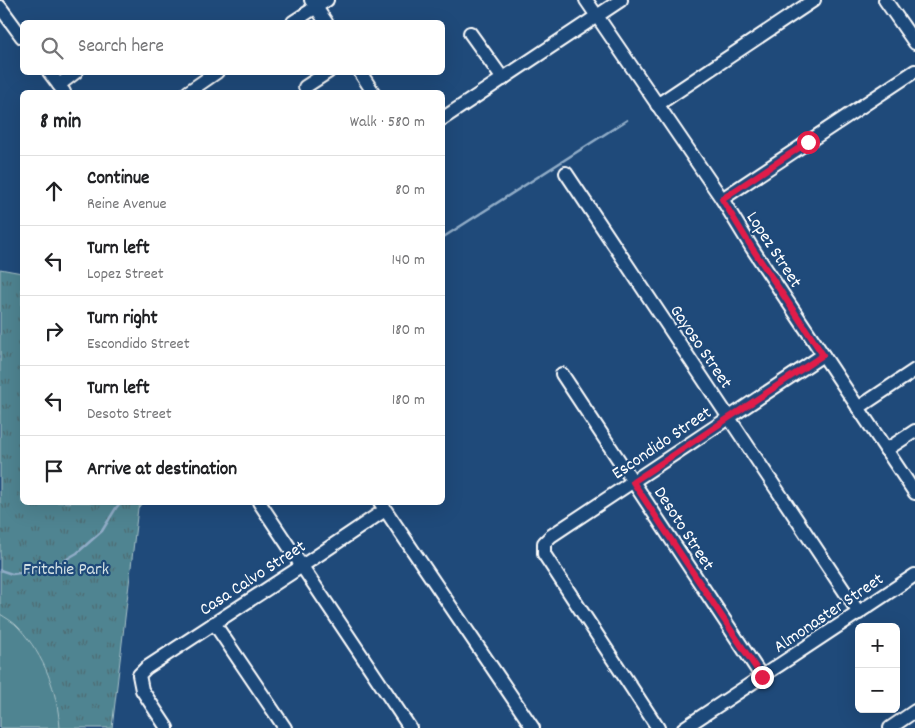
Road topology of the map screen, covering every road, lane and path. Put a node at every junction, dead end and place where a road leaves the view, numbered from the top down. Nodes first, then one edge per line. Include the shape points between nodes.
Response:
1 (328, 0) edge
2 (586, 0) edge
3 (621, 0) edge
4 (814, 0) edge
5 (885, 0) edge
6 (313, 4) edge
7 (0, 7) edge
8 (597, 16) junction
9 (295, 20) edge
10 (325, 20) edge
11 (470, 33) dead end
12 (20, 34) edge
13 (915, 43) edge
14 (915, 71) edge
15 (51, 75) edge
16 (74, 75) edge
17 (213, 75) edge
18 (323, 75) edge
19 (362, 75) edge
20 (503, 80) junction
21 (305, 87) dead end
22 (62, 89) edge
23 (191, 90) edge
24 (371, 90) edge
25 (657, 105) junction
26 (445, 117) edge
27 (566, 173) dead end
28 (722, 199) junction
29 (823, 355) junction
30 (915, 370) edge
31 (562, 374) dead end
32 (858, 408) junction
33 (728, 418) junction
34 (915, 431) edge
35 (886, 450) junction
36 (633, 482) junction
37 (915, 493) edge
38 (261, 505) edge
39 (383, 506) edge
40 (302, 566) junction
41 (915, 575) edge
42 (859, 612) junction
43 (214, 623) junction
44 (762, 677) junction
45 (915, 711) edge
46 (167, 728) edge
47 (284, 728) edge
48 (410, 728) edge
49 (533, 728) edge
50 (658, 728) edge
51 (684, 728) edge
52 (890, 728) edge

1 - 6 street
2 - 8 street, Lopez Street
3 - 8 street
4 - 25 street
5 - 13 street
6 - 9 street
6 - 10 street
7 - 12 street
8 - 20 street
8 - 25 street, Lopez Street
11 - 20 street
14 - 28 street
15 - 22 street
16 - 22 street
17 - 23 street
18 - 21 street
19 - 24 street
20 - 26 street
25 - 28 street, Lopez Street
27 - 33 street, Gayoso Street
28 - 29 street, Lopez Street
29 - 32 street, Lopez Street
29 - 33 street, Escondido Street
30 - 32 street
31 - 36 street, Desoto Street
32 - 35 street, Lopez Street
33 - 36 street, Escondido Street
33 - 42 street, Gayoso Street
34 - 35 street
35 - 37 street, Lopez Street
36 - 44 street, Desoto Street
36 - 50 street, Escondido Street via 551,536 544,543 544,554
38 - 40 street
39 - 40 street, Casa Calvo Street
39 - 49 street
40 - 43 street, Casa Calvo Street
40 - 48 street
41 - 42 street, Almonaster Street
42 - 44 street, Almonaster Street
43 - 46 street, Casa Calvo Street via 139,675 142,690
43 - 47 street
44 - 51 street, Almonaster Street
45 - 52 street

